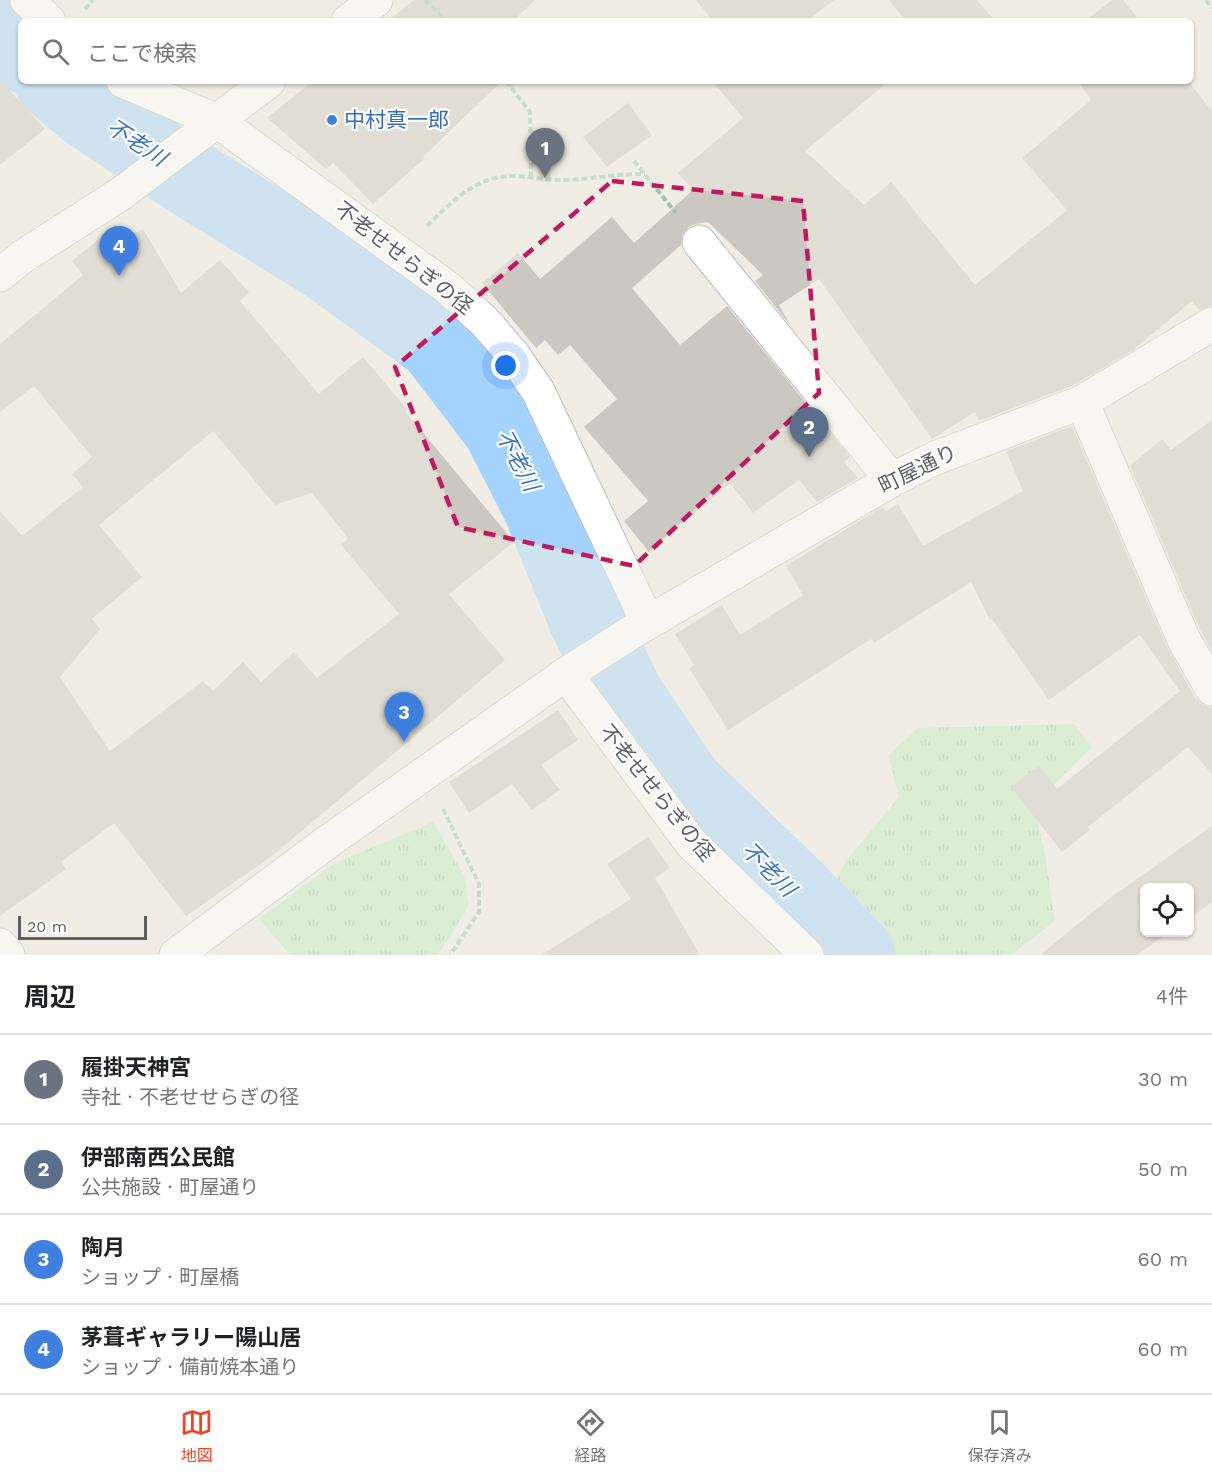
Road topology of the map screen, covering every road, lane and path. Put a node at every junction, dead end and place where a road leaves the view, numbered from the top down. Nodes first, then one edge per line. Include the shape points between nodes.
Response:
1 (27, 0) edge
2 (376, 0) edge
3 (425, 0) edge
4 (1206, 0) edge
5 (1212, 8) edge
6 (46, 18) edge
7 (352, 18) edge
8 (444, 18) edge
9 (128, 84) edge
10 (266, 84) edge
11 (508, 84) edge
12 (208, 128) junction
13 (634, 161) dead end
14 (645, 174) junction
15 (531, 177) junction
16 (699, 242) joint
17 (399, 252) junction
18 (0, 275) edge
19 (1212, 324) edge
20 (1082, 402) junction
21 (892, 480) junction
22 (640, 627) junction
23 (566, 674) junction
24 (1212, 689) edge
25 (423, 775) junction
26 (0, 945) edge
27 (8, 955) edge
28 (176, 955) edge
29 (450, 955) edge
30 (807, 955) edge

1 - 6 street
2 - 7 street
3 - 8 path
4 - 5 path
9 - 12 street, 不老せせらぎの径
10 - 12 street
11 - 15 path via 530,112
12 - 17 street, 不老せせらぎの径
12 - 18 street via 122,193
13 - 14 path
14 - 15 path via 562,180
14 - 16 path
15 - 17 path via 489,177 459,196
16 - 21 street
17 - 22 street, 不老せせらぎの径 via 448,288 486,323 538,391
19 - 20 street, 町屋通り
20 - 21 street, 町屋通り via 933,459
20 - 24 street via 1184,640
21 - 22 street, 町屋通り
22 - 23 street, 町屋通り
23 - 25 street, 町屋通り
23 - 30 street, 不老せせらぎの径 via 691,843
25 - 28 street, 町屋通り
25 - 29 path via 479,884 479,912
26 - 27 street

